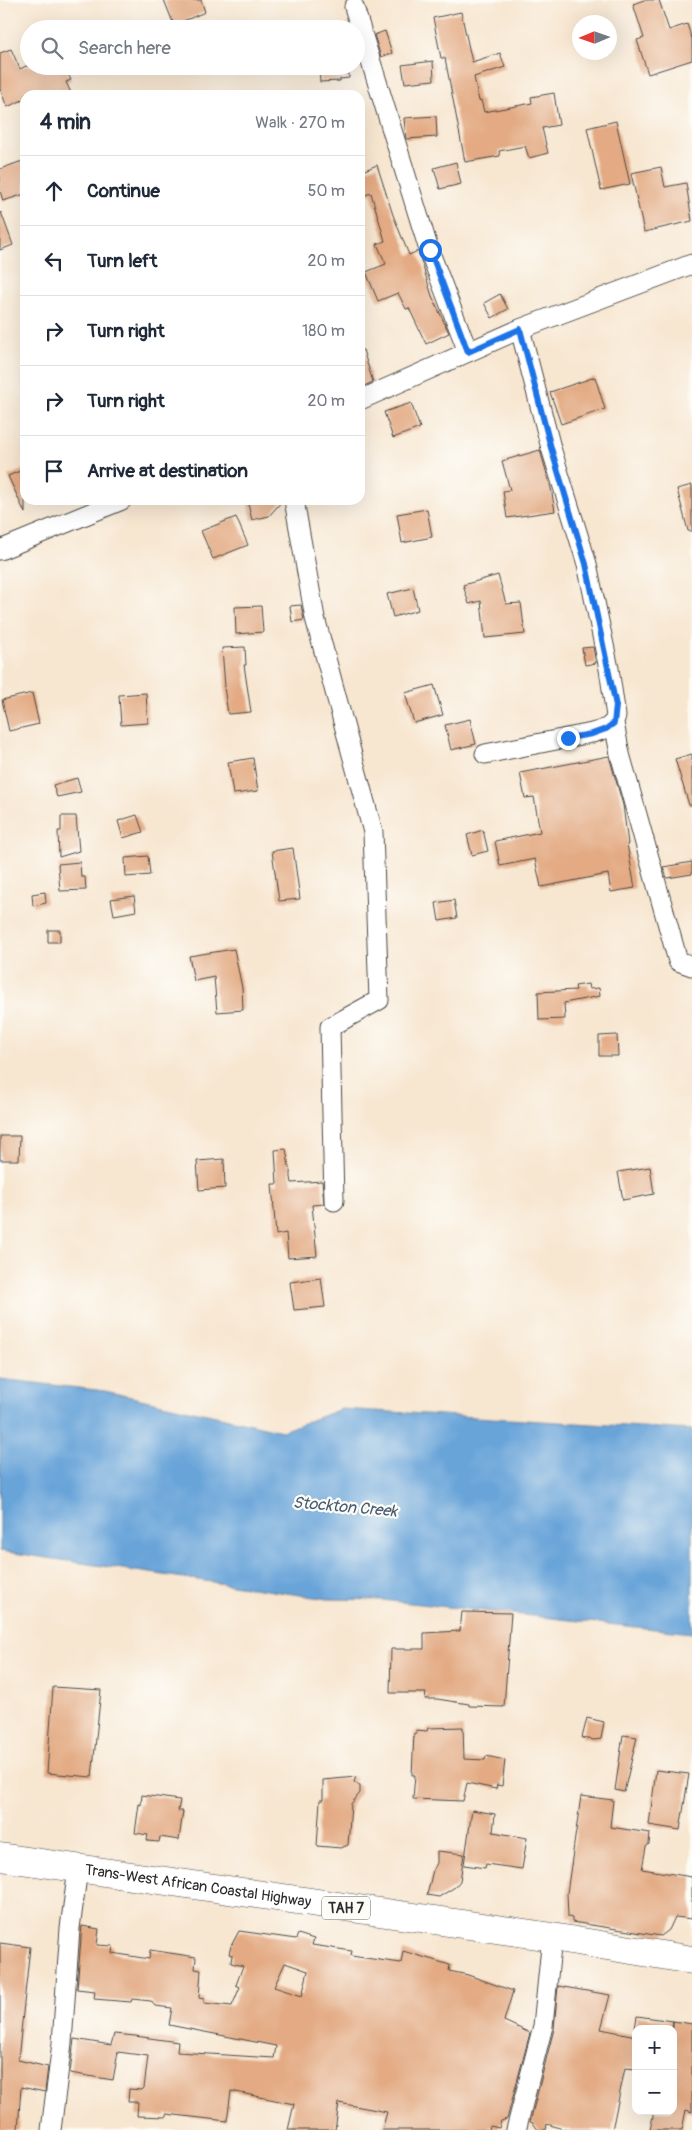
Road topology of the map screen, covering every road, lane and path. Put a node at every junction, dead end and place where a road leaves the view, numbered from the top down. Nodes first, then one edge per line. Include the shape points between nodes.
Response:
1 (354, 7) dead end
2 (358, 20) edge
3 (365, 42) edge
4 (692, 264) edge
5 (520, 329) junction
6 (468, 352) junction
7 (365, 398) edge
8 (110, 505) edge
9 (295, 505) edge
10 (0, 550) edge
11 (614, 723) junction
12 (485, 754) dead end
13 (692, 966) edge
14 (334, 1201) dead end
15 (0, 1857) edge
16 (78, 1869) junction
17 (552, 1937) junction
18 (692, 1960) edge
19 (51, 2130) edge
20 (516, 2130) edge

1 - 2 street
3 - 6 street via 430,250
4 - 5 street
5 - 6 street
5 - 11 street via 586,564 616,706
6 - 7 street
8 - 10 street
9 - 14 street via 315,618 373,832 379,1000 330,1026
11 - 12 street via 592,734
11 - 13 street via 678,960
15 - 16 highway, Trans-West African Coastal Highway / TAH 7
16 - 17 highway, Trans-West African Coastal Highway / TAH 7
16 - 19 street
17 - 18 highway, Trans-West African Coastal Highway / TAH 7
17 - 20 street via 543,2026

